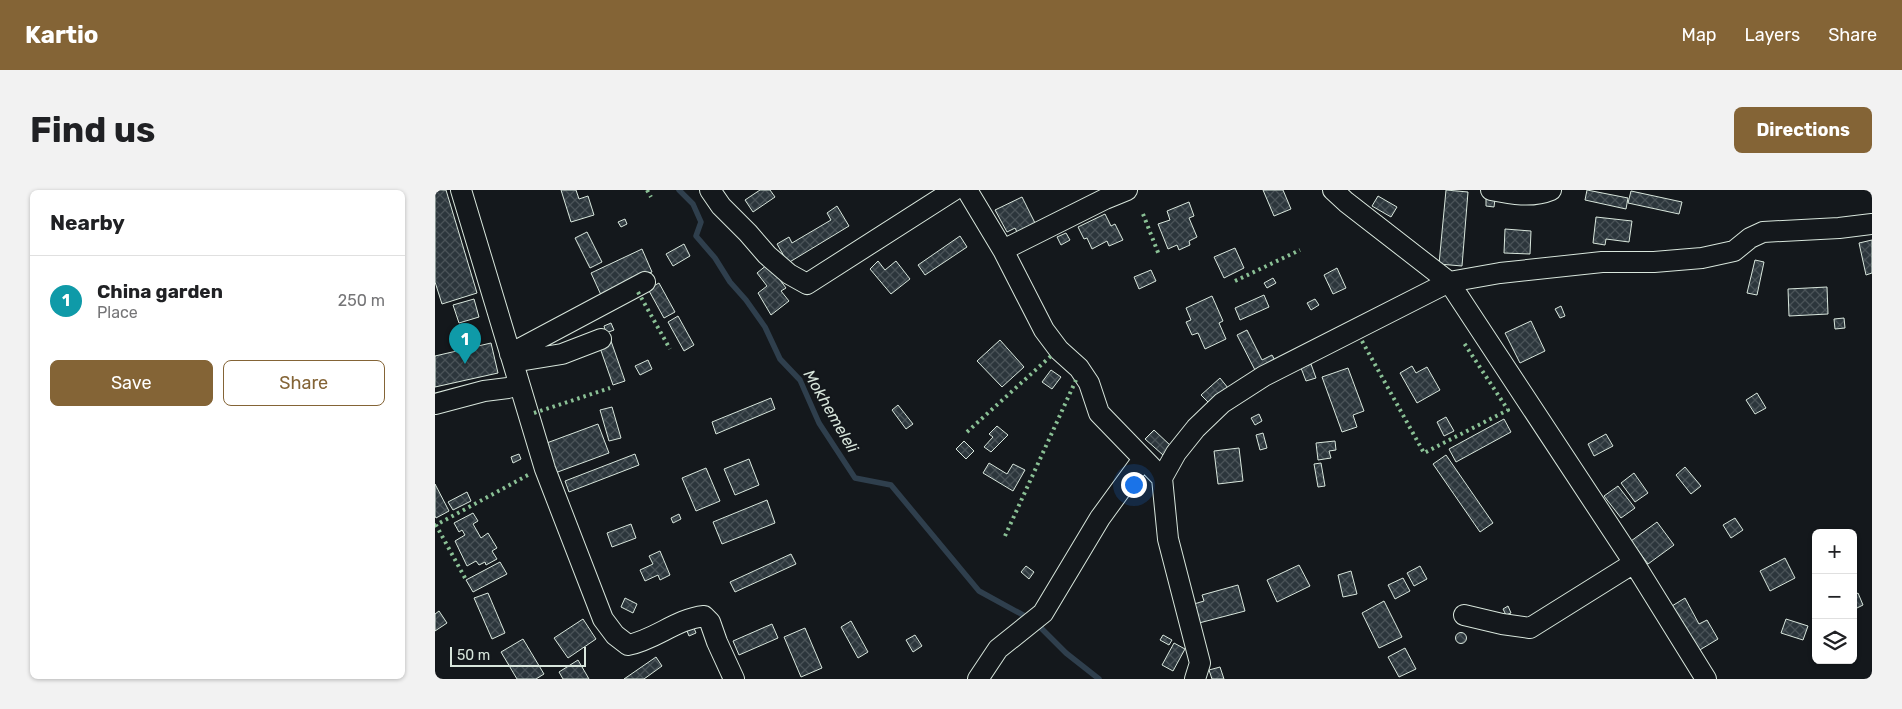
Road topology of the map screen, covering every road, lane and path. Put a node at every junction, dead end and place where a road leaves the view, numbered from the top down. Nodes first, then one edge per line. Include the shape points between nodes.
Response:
1 (461, 190) edge
2 (710, 190) edge
3 (954, 190) edge
4 (967, 190) edge
5 (1127, 190) edge
6 (1333, 190) edge
7 (1491, 190) edge
8 (1551, 190) edge
9 (1872, 224) edge
10 (1003, 250) junction
11 (645, 282) dead end
12 (1449, 282) junction
13 (601, 339) dead end
14 (510, 354) junction
15 (519, 384) junction
16 (435, 404) edge
17 (1143, 459) junction
18 (1162, 478) junction
19 (1634, 562) junction
20 (1464, 615) dead end
21 (734, 679) edge
22 (978, 679) edge
23 (1195, 679) edge
24 (1706, 679) edge

1 - 14 street
2 - 3 street via 767,256 807,284
4 - 10 street
5 - 10 street
6 - 12 street
7 - 8 street via 1516,194 1540,194
9 - 12 street via 1763,232 1734,252 1703,258 1602,262
10 - 17 street via 1043,330 1084,375 1099,413
11 - 14 street
12 - 18 street via 1264,376 1223,403 1196,428
12 - 19 street
13 - 14 street via 562,354 525,360
14 - 15 street
15 - 16 street
15 - 21 street via 545,469 603,619 628,645 641,643 692,617 704,616 710,622
17 - 18 street
17 - 22 street via 1100,518 1043,613 998,649
18 - 23 street via 1168,539 1200,663
19 - 20 street via 1530,628
19 - 24 street

